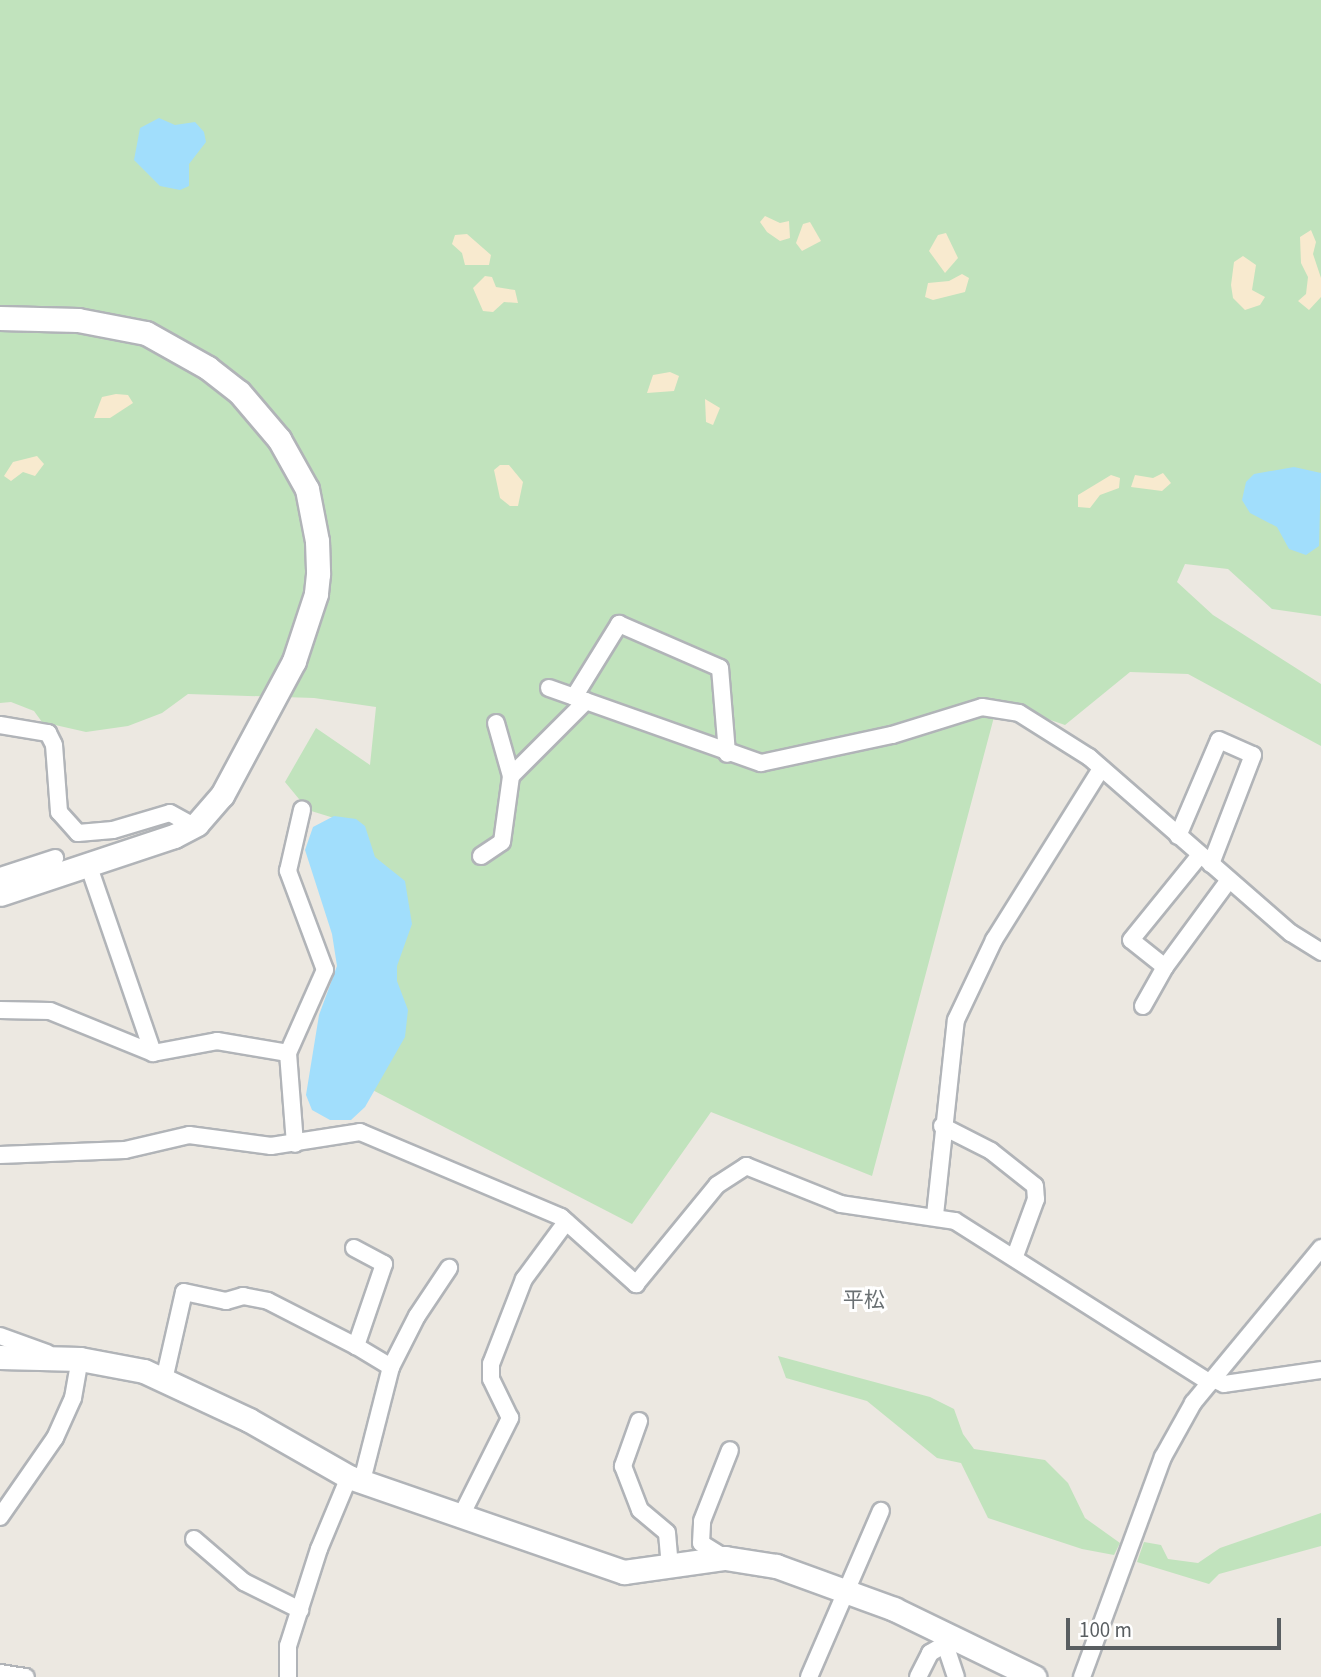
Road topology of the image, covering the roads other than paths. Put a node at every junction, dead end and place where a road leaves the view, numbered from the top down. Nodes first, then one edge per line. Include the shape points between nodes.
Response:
1 (0, 318) edge
2 (549, 688) dead end
3 (580, 699) junction
4 (496, 723) dead end
5 (0, 725) edge
6 (727, 754) junction
7 (1101, 769) junction
8 (511, 776) junction
9 (302, 810) dead end
10 (193, 826) junction
11 (1178, 836) junction
12 (481, 856) dead end
13 (55, 858) dead end
14 (1206, 859) junction
15 (88, 864) junction
16 (0, 876) edge
17 (1229, 880) junction
18 (0, 894) edge
19 (1321, 952) edge
20 (1165, 967) junction
21 (1143, 1006) dead end
22 (0, 1010) edge
23 (288, 1052) junction
24 (153, 1053) junction
25 (942, 1126) junction
26 (295, 1144) junction
27 (0, 1155) edge
28 (935, 1215) junction
29 (566, 1222) junction
30 (354, 1248) dead end
31 (1321, 1248) edge
32 (1015, 1256) junction
33 (449, 1268) dead end
34 (0, 1336) edge
35 (356, 1346) junction
36 (0, 1357) edge
37 (71, 1358) junction
38 (391, 1367) junction
39 (1321, 1370) edge
40 (164, 1380) junction
41 (1211, 1381) junction
42 (639, 1421) dead end
43 (730, 1450) dead end
44 (356, 1479) junction
45 (881, 1511) dead end
46 (461, 1516) junction
47 (0, 1517) edge
48 (194, 1539) dead end
49 (725, 1558) junction
50 (670, 1569) junction
51 (846, 1589) junction
52 (300, 1610) junction
53 (943, 1639) junction
54 (0, 1672) edge
55 (26, 1677) edge
56 (288, 1677) edge
57 (809, 1677) edge
58 (918, 1677) edge
59 (956, 1677) edge
60 (1034, 1677) edge
61 (1082, 1677) edge

1 - 10 street via 120,325 165,342 239,392 279,439 307,489 318,574 295,661 222,794
2 - 3 street
3 - 6 street
3 - 6 street via 619,624 720,668
3 - 8 street
4 - 8 street
5 - 10 street via 48,733 54,745 59,812 78,833 113,830 170,813
6 - 7 street via 749,762 776,762 995,707 1030,718
7 - 11 street
7 - 25 street via 976,974 956,1020
8 - 12 street via 502,842
9 - 23 street via 288,871 325,970
10 - 15 street
11 - 14 street
11 - 14 street via 1219,740 1254,755
13 - 16 street
14 - 17 street
14 - 20 street via 1131,940
15 - 18 street
15 - 24 street
17 - 19 street via 1291,933
17 - 20 street
20 - 21 street
22 - 24 street via 50,1010
23 - 24 street via 216,1041
23 - 26 street
25 - 28 street
25 - 32 street via 991,1151 1035,1186 1035,1199
26 - 27 street via 249,1145 189,1135 125,1150
26 - 29 street via 360,1132 382,1138
28 - 29 street via 841,1204 746,1166 717,1185 636,1284
28 - 32 street via 978,1233
29 - 46 street via 524,1279 491,1364 491,1379 510,1418
30 - 35 street via 384,1264
31 - 41 street
32 - 41 street
33 - 38 street
34 - 37 street
35 - 38 street
35 - 40 street via 268,1301 243,1296 226,1301 184,1292
36 - 37 street
37 - 40 street via 125,1366
37 - 47 street via 73,1398 55,1438
38 - 44 street
39 - 41 street via 1224,1384
40 - 44 street
41 - 61 street via 1163,1457
42 - 50 street via 622,1466 640,1510 667,1533
43 - 49 street via 701,1532 701,1543
44 - 46 street
44 - 52 street
45 - 51 street
46 - 50 street via 624,1572
48 - 52 street via 244,1582
49 - 50 street
49 - 51 street via 776,1566
51 - 53 street
51 - 57 street
52 - 56 street via 288,1646
53 - 58 street
53 - 59 street
53 - 60 street
54 - 55 street

